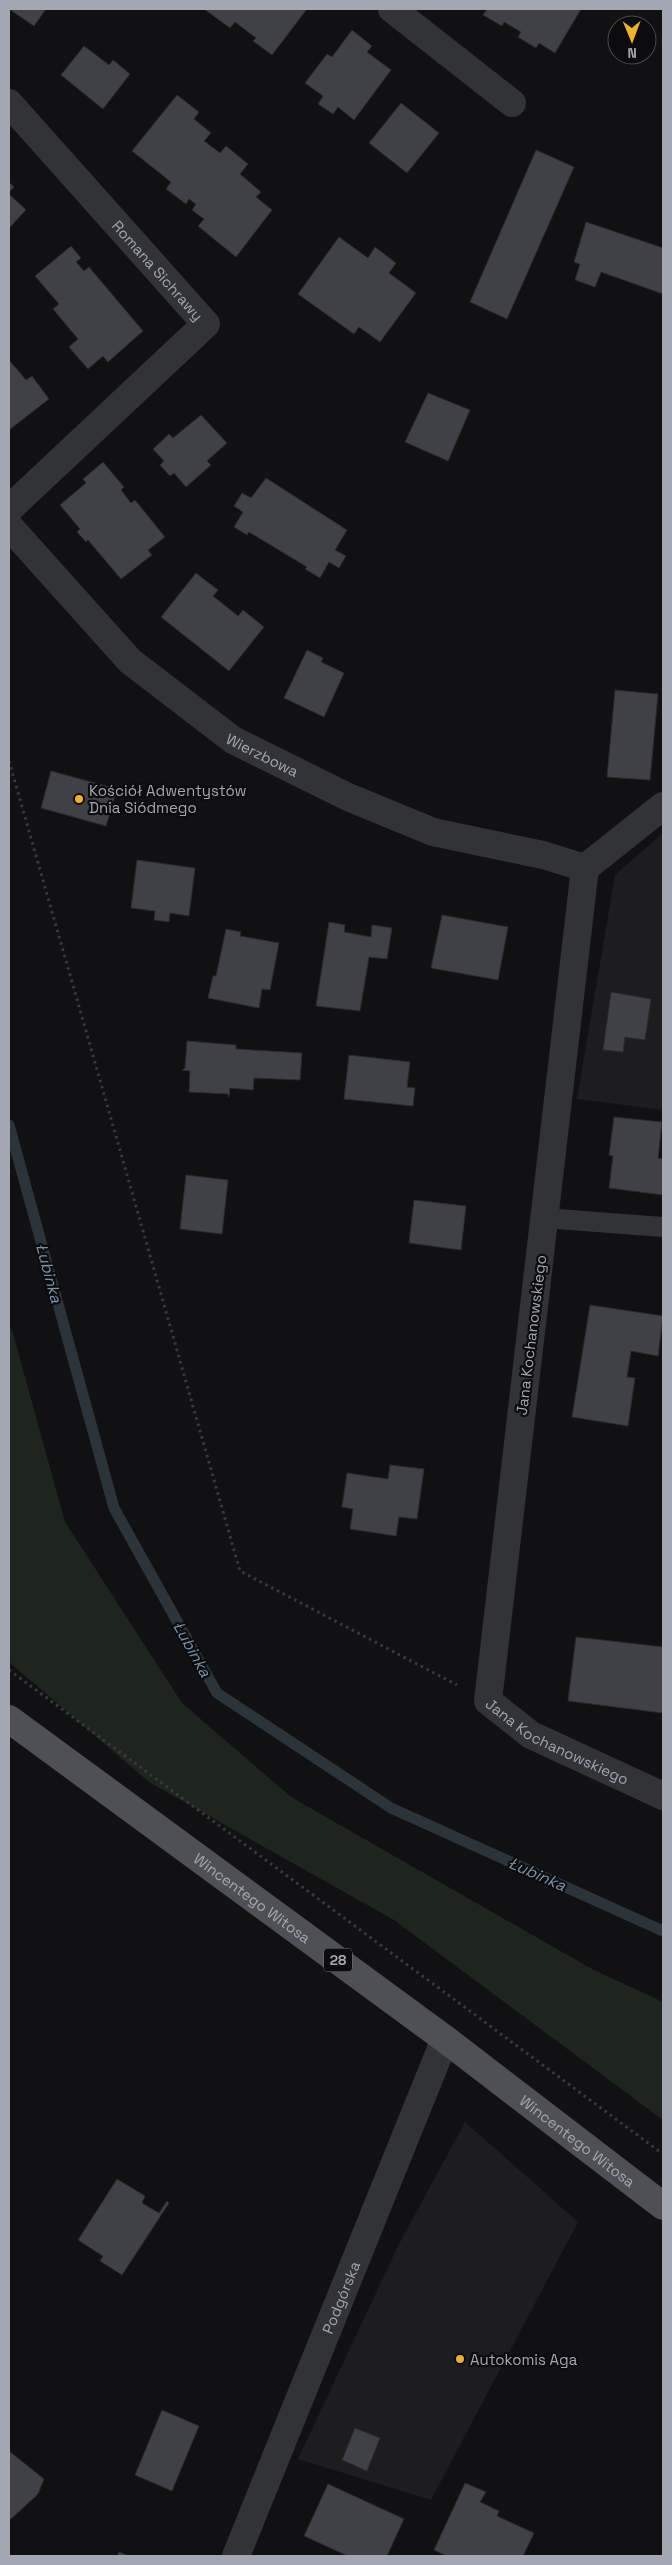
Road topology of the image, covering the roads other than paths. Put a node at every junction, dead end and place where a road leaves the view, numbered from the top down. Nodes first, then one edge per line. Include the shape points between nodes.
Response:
1 (392, 9) edge
2 (9, 103) edge
3 (512, 103) dead end
4 (9, 509) edge
5 (9, 526) edge
6 (663, 806) edge
7 (586, 868) junction
8 (544, 1218) junction
9 (663, 1227) edge
10 (9, 1719) edge
11 (663, 1796) edge
12 (445, 2039) junction
13 (663, 2206) edge
14 (236, 2556) edge

1 - 3 street
2 - 4 street, Romana Sichrawy via 206,324
5 - 7 street, Wierzbowa via 130,661 233,740 348,797 433,832 543,855
6 - 7 street
7 - 8 street, Jana Kochanowskiego
8 - 9 lane
8 - 11 street, Jana Kochanowskiego via 488,1701 531,1735
10 - 12 main road, Wincentego Witosa / 28
12 - 13 main road, Wincentego Witosa / 28
12 - 14 street, Podgórska

